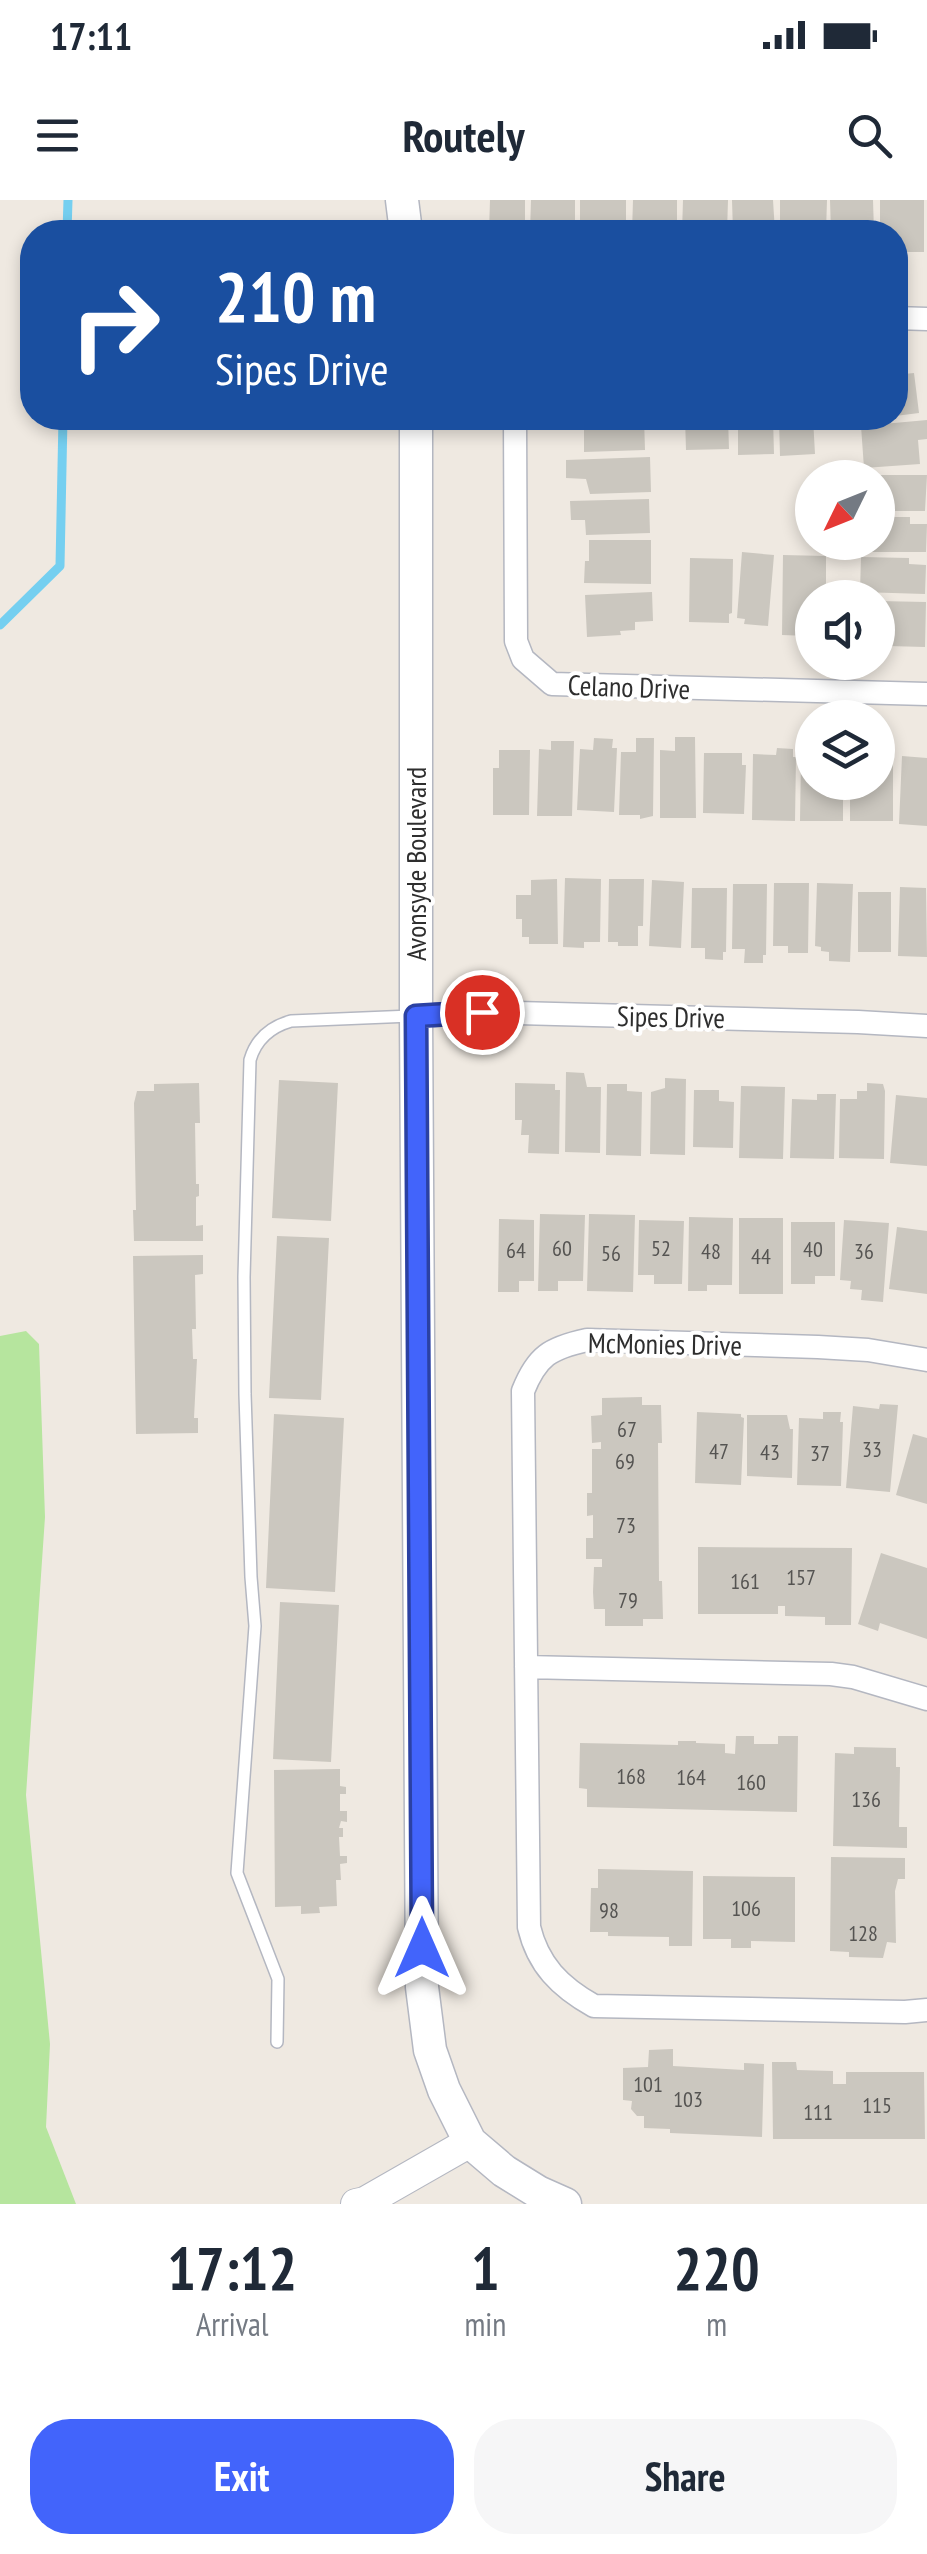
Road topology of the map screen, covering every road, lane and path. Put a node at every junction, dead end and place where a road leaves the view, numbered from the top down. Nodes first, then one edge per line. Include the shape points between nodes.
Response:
1 (416, 430) edge
2 (516, 430) edge
3 (927, 694) edge
4 (416, 1016) junction
5 (927, 1026) edge
6 (927, 1360) edge
7 (526, 1667) junction
8 (927, 1699) edge
9 (927, 2010) edge
10 (277, 2042) dead end
11 (470, 2142) junction
12 (356, 2204) edge
13 (565, 2204) edge

1 - 4 main road, Avonsyde Boulevard
2 - 3 street, Celano Drive via 516,641 523,658 552,684
4 - 5 street, Sipes Drive
4 - 10 lane via 291,1021 259,1040 250,1060 245,1394 255,1626 237,1874 278,1979
4 - 11 main road, Avonsyde Boulevard via 422,1987 430,2050
6 - 7 street, McMonies Drive via 818,1347 586,1340 542,1356 523,1391
7 - 8 street via 831,1674
7 - 9 street, McMonies Drive via 528,1927 534,1949 573,1994 594,2006
11 - 12 street
11 - 13 main road via 504,2171

